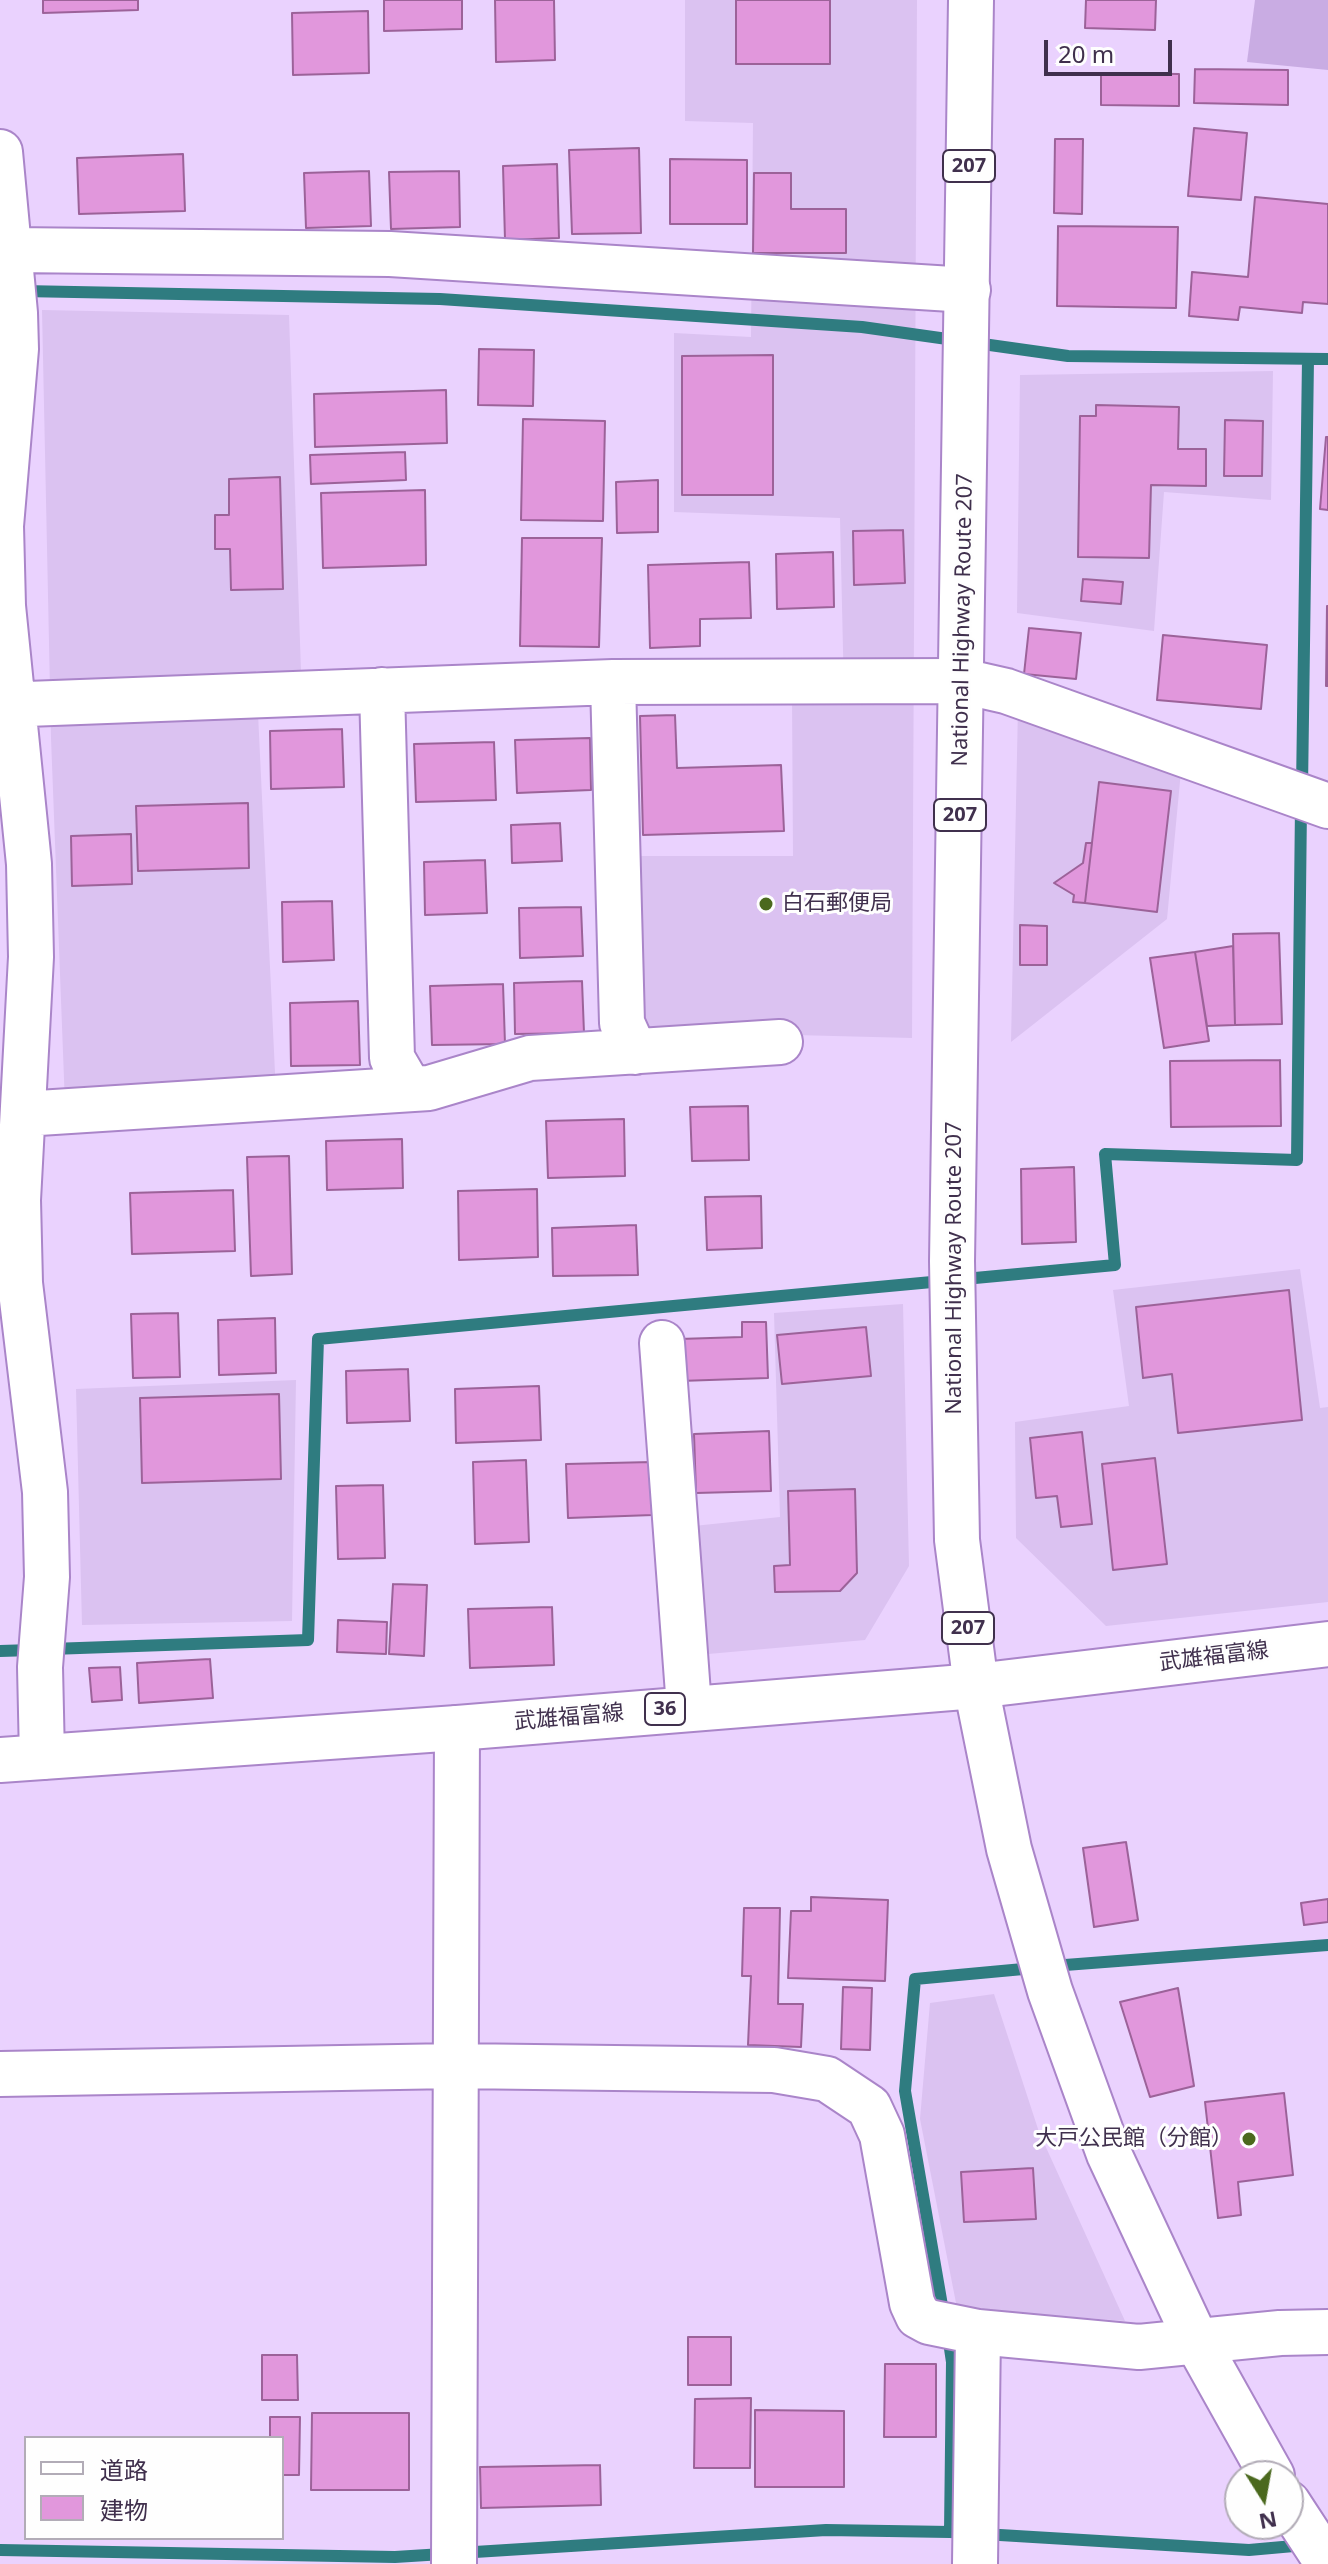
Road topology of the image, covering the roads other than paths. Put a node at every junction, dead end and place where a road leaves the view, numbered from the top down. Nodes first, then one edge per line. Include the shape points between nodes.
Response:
1 (971, 0) edge
2 (0, 152) edge
3 (9, 252) edge
4 (968, 331) junction
5 (962, 681) junction
6 (613, 682) junction
7 (382, 690) junction
8 (6, 704) edge
9 (1310, 800) edge
10 (780, 1042) dead end
11 (635, 1052) junction
12 (410, 1089) junction
13 (23, 1114) junction
14 (662, 1343) dead end
15 (1328, 1644) edge
16 (976, 1686) junction
17 (689, 1707) junction
18 (457, 1728) junction
19 (21, 1758) edge
20 (455, 2066) junction
21 (0, 2074) edge
22 (955, 2328) junction
23 (1328, 2332) edge
24 (1197, 2342) junction
25 (1263, 2460) edge
26 (1304, 2527) edge
27 (454, 2548) edge
28 (975, 2564) edge
29 (1328, 2564) edge

1 - 4 main road, National Highway Route 207 / 207
2 - 3 main road
3 - 4 main road via 390,254
3 - 8 main road via 16,349 1,526
4 - 5 main road, National Highway Route 207 / 207
5 - 6 main road
5 - 9 main road via 1006,691
5 - 16 main road, National Highway Route 207 / 207 via 952,1282 957,1540
6 - 7 main road
6 - 11 main road via 622,1023
7 - 8 main road
7 - 12 main road via 392,1058
8 - 13 main road via 30,895
10 - 11 main road
11 - 12 main road via 530,1058
12 - 13 main road
13 - 19 main road via 20,1283 45,1492 47,1577 41,1649
14 - 17 main road
15 - 16 main road, 武雄福富線 / 36
16 - 17 main road, 武雄福富線 / 36
16 - 24 main road, National Highway Route 207 / 207 via 1009,1849 1050,1991 1109,2154
17 - 18 main road, 武雄福富線 / 36
18 - 19 main road, 武雄福富線 / 36
18 - 20 main road
20 - 21 main road
20 - 22 main road via 774,2070 827,2079 869,2107 882,2135 918,2316
20 - 27 main road
22 - 24 main road via 1139,2347
22 - 28 main road
23 - 24 main road
24 - 25 main road, National Highway Route 207 / 207
26 - 29 main road, National Highway Route 207 / 207

